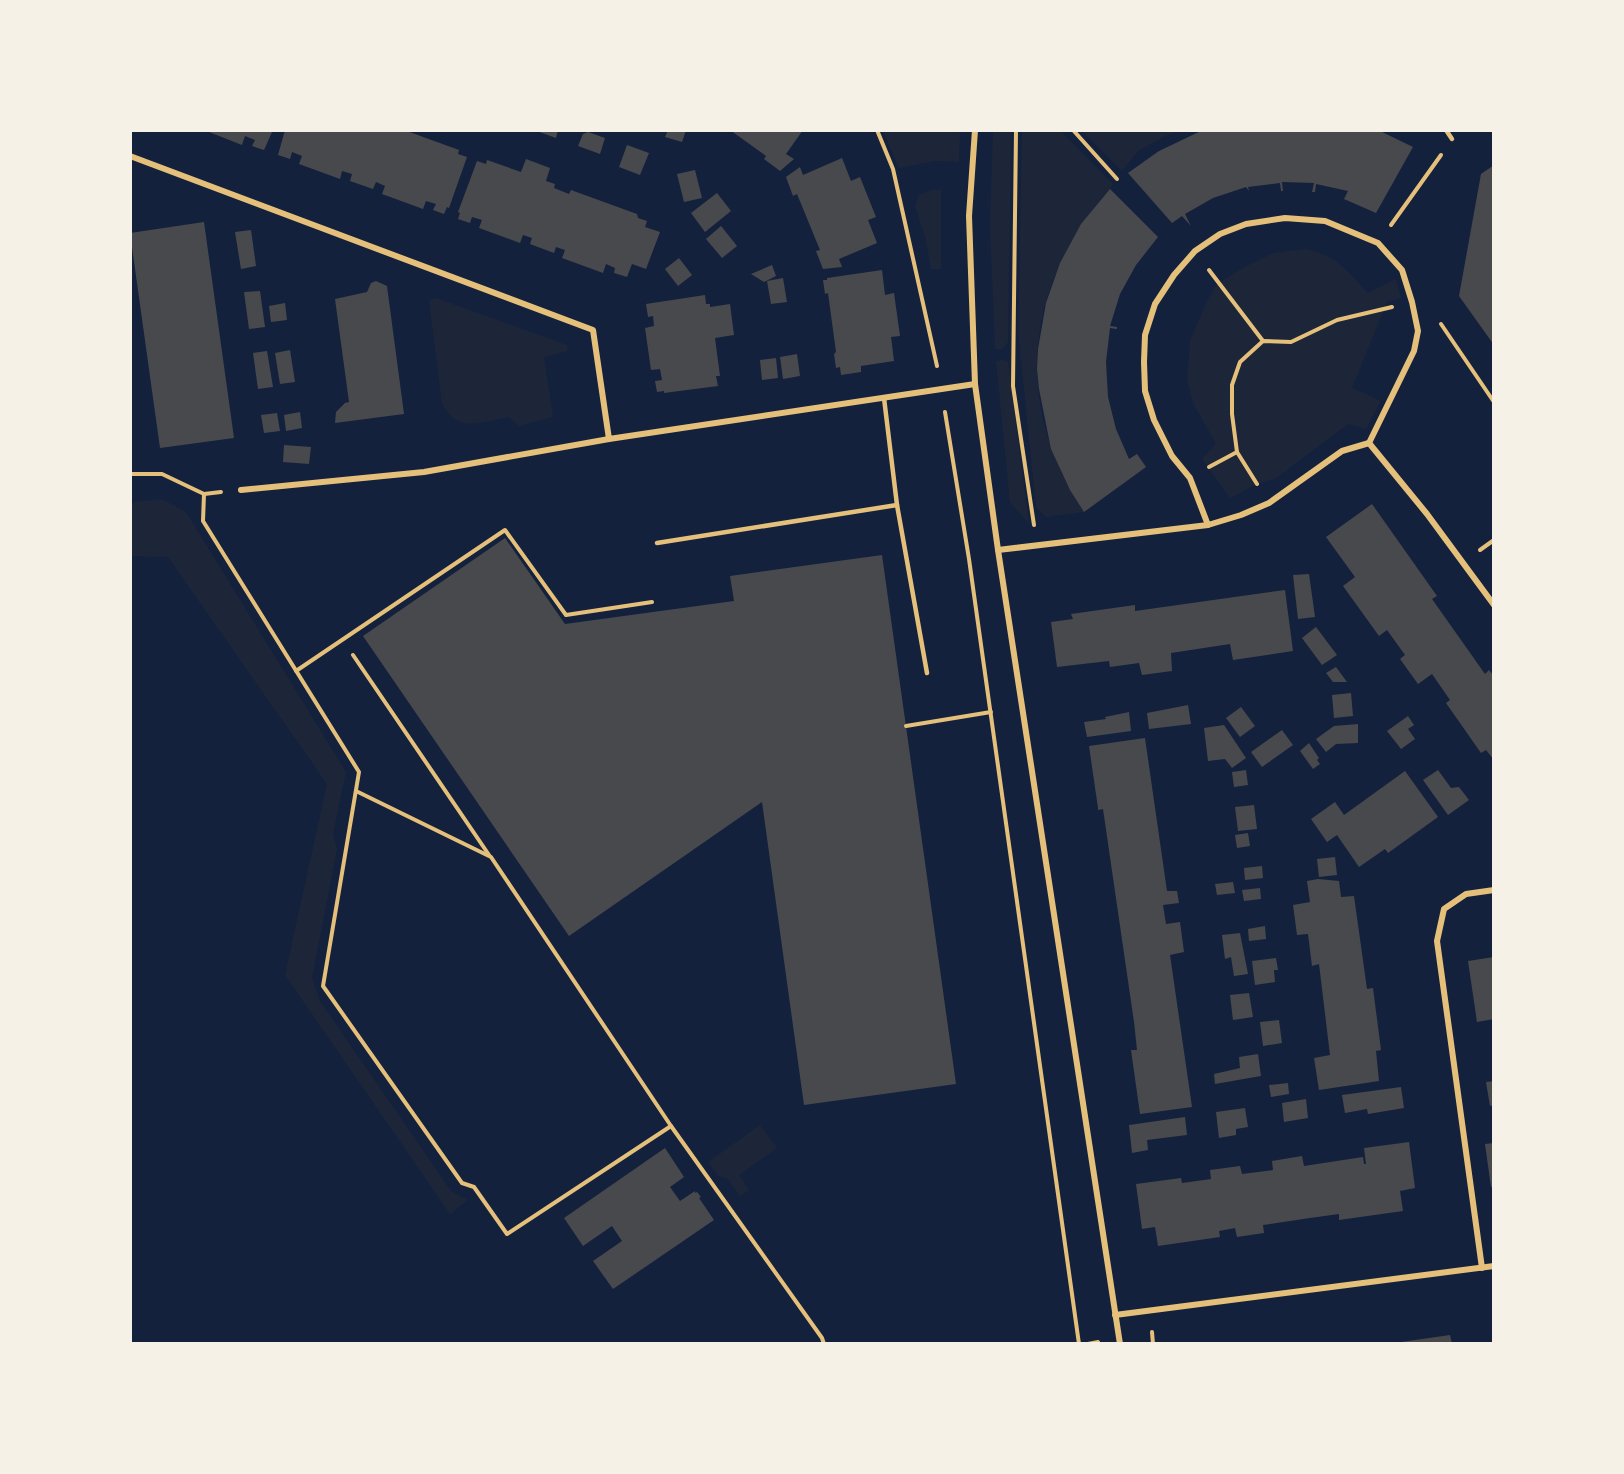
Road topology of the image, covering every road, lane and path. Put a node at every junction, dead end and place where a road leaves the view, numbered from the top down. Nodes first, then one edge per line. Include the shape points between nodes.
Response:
1 (877, 130) edge
2 (975, 130) edge
3 (1016, 130) edge
4 (1073, 130) edge
5 (1446, 130) edge
6 (1452, 139) joint
7 (130, 156) edge
8 (1117, 179) dead end
9 (1378, 243) junction
10 (1195, 251) junction
11 (1412, 302) junction
12 (1263, 341) junction
13 (975, 384) junction
14 (941, 389) junction
15 (884, 398) junction
16 (1494, 402) edge
17 (609, 439) junction
18 (1369, 443) junction
19 (1238, 452) junction
20 (130, 474) edge
21 (1190, 478) junction
22 (241, 490) joint
23 (204, 494) junction
24 (1269, 502) junction
25 (897, 505) junction
26 (1208, 525) junction
27 (657, 543) dead end
28 (1037, 546) junction
29 (998, 550) junction
30 (652, 602) dead end
31 (1494, 605) edge
32 (353, 655) dead end
33 (296, 671) junction
34 (927, 673) dead end
35 (991, 712) junction
36 (906, 726) dead end
37 (356, 791) junction
38 (491, 857) junction
39 (1494, 890) edge
40 (671, 1126) junction
41 (1494, 1266) edge
42 (1482, 1268) junction
43 (1115, 1315) junction
44 (824, 1344) edge
45 (1079, 1344) edge
46 (1120, 1344) edge

1 - 14 path via 893,169
2 - 13 street via 969,216
3 - 28 path via 1012,386
4 - 8 path
5 - 6 lane
6 - 9 path
7 - 17 street via 593,330
9 - 10 street via 1325,221 1285,218 1246,224 1220,234
9 - 11 street via 1402,270
10 - 12 path
10 - 21 street via 1155,304 1145,335 1144,362 1145,391 1154,420 1172,456
11 - 12 path via 1337,320 1291,342
11 - 16 path via 1432,311
11 - 18 street via 1418,331 1414,351
12 - 19 path via 1240,362 1232,385
13 - 14 street
13 - 29 street
14 - 15 street
14 - 35 path
15 - 17 street
15 - 25 lane
17 - 22 street via 424,472
18 - 24 street via 1342,451
18 - 31 street
19 - 21 path
19 - 24 path
20 - 23 path via 162,474
21 - 26 street
22 - 23 path
23 - 33 path via 203,521
24 - 26 street
25 - 27 lane
25 - 34 lane
26 - 28 street
28 - 29 street
29 - 43 street
30 - 33 path via 566,615 505,530
32 - 38 path
33 - 37 path via 359,771
35 - 36 path
35 - 45 path
37 - 38 path
37 - 40 path via 323,986 462,1183 474,1187 507,1234
38 - 40 path
39 - 42 street via 1467,894 1444,909 1437,940
40 - 44 path
41 - 42 street
42 - 43 street
43 - 46 street

